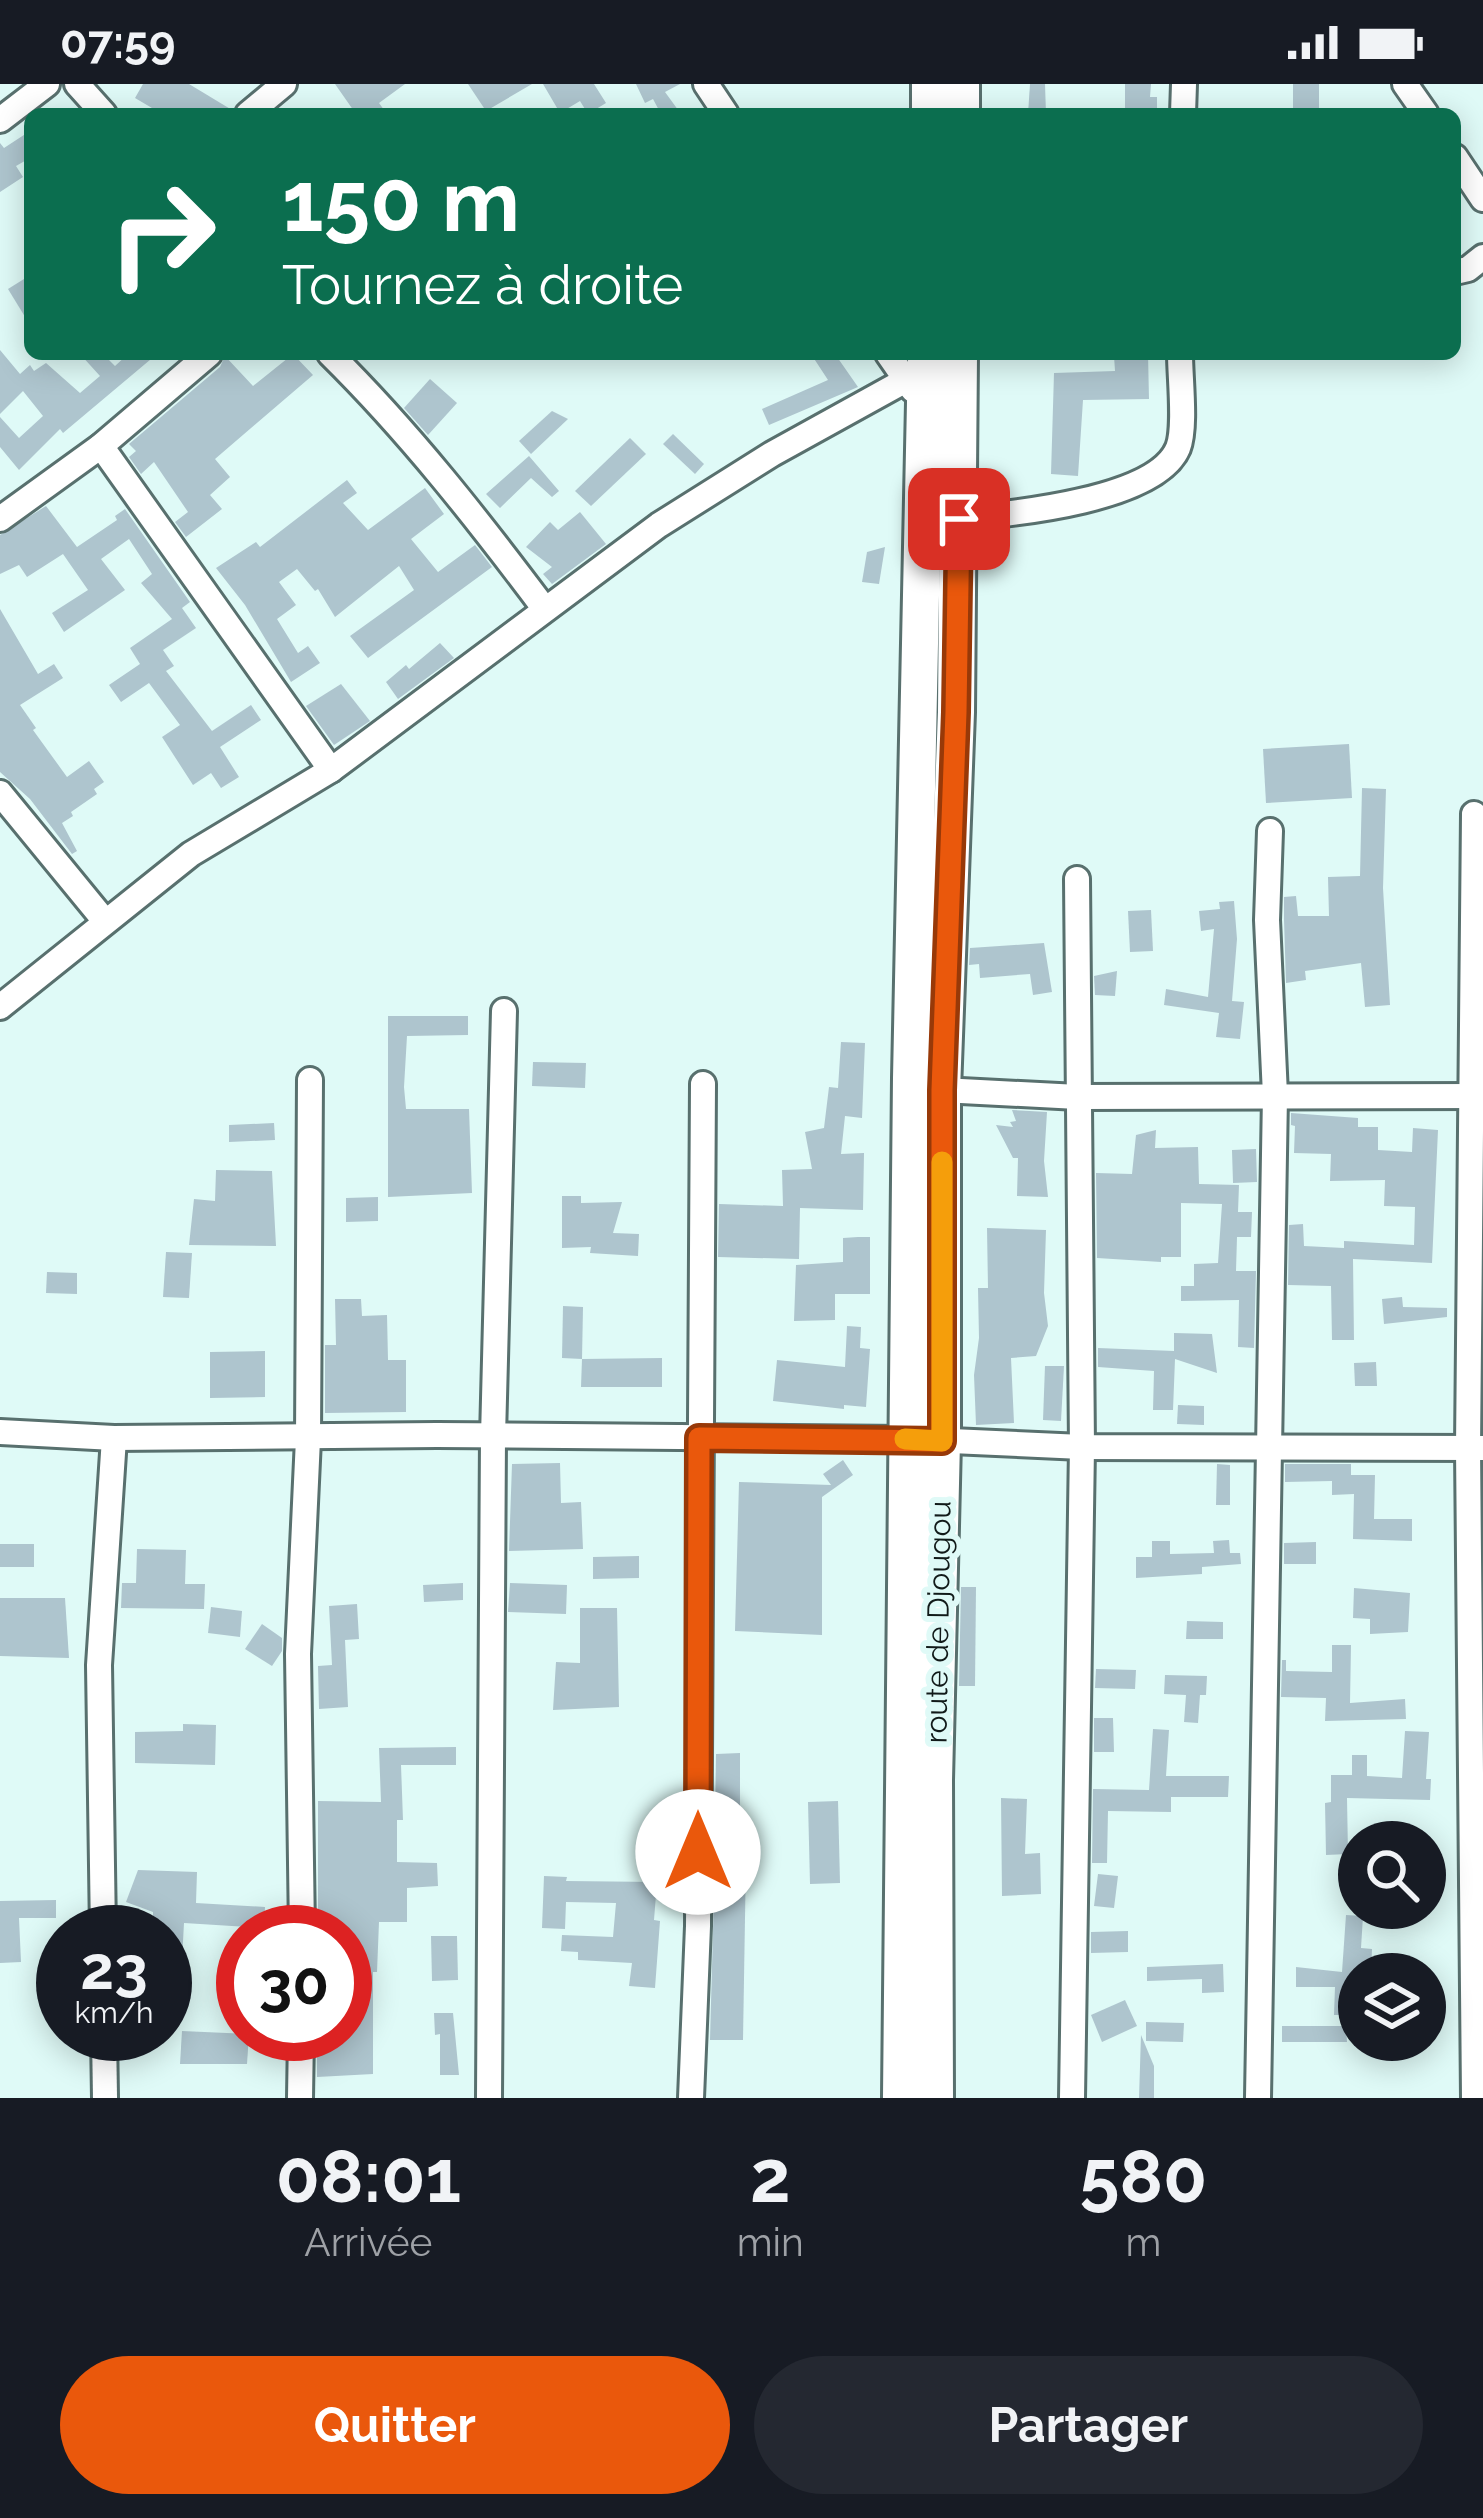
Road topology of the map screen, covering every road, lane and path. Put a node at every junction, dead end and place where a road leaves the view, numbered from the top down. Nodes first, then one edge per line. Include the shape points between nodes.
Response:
1 (47, 84) edge
2 (77, 84) edge
3 (276, 86) edge
4 (99, 108) edge
5 (254, 108) edge
6 (0, 120) edge
7 (1461, 166) edge
8 (1483, 199) edge
9 (202, 360) edge
10 (336, 360) edge
11 (895, 360) edge
12 (959, 360) edge
13 (1180, 360) edge
14 (919, 380) edge
15 (101, 446) junction
16 (0, 519) edge
17 (959, 519) junction
18 (544, 608) junction
19 (331, 770) junction
20 (0, 793) edge
21 (1474, 814) dead end
22 (1270, 831) dead end
23 (1077, 879) dead end
24 (104, 920) junction
25 (0, 1006) edge
26 (504, 1011) dead end
27 (310, 1080) dead end
28 (703, 1084) dead end
29 (942, 1090) junction
30 (1275, 1095) junction
31 (1078, 1096) junction
32 (1478, 1096) edge
33 (0, 1432) edge
34 (493, 1437) junction
35 (114, 1438) junction
36 (699, 1438) junction
37 (308, 1439) junction
38 (925, 1440) junction
39 (1082, 1447) junction
40 (1271, 1448) junction
41 (1475, 1448) edge
42 (103, 1905) edge
43 (302, 1905) edge
44 (104, 2061) edge
45 (301, 2061) edge
46 (105, 2098) edge
47 (300, 2098) edge
48 (489, 2098) edge
49 (691, 2098) edge
50 (901, 2098) edge
51 (935, 2098) edge
52 (1072, 2098) edge
53 (1258, 2098) edge
54 (1474, 2098) edge

1 - 6 street
2 - 4 street
3 - 5 street
7 - 8 street
9 - 15 street
10 - 18 street
11 - 14 street
12 - 17 highway, route de Djougou
13 - 17 street via 1180,445 1150,476 1023,513
14 - 18 street via 772,454
14 - 38 highway, route de Djougou
15 - 16 street
15 - 19 street
17 - 29 highway, route de Djougou
18 - 19 street
19 - 24 street via 191,854
20 - 24 street
21 - 32 street
22 - 30 street
23 - 31 street
24 - 25 street
26 - 34 street
27 - 37 street
28 - 36 street
29 - 31 street
29 - 38 highway, route de Djougou
30 - 31 street
30 - 32 street
30 - 40 street
31 - 39 street
32 - 41 street
33 - 35 street
34 - 36 street
34 - 37 street
34 - 48 street
35 - 37 street
35 - 42 street via 99,1665
36 - 38 street
36 - 49 street
37 - 43 street via 298,1654
38 - 39 street
38 - 50 highway, route de Djougou
38 - 51 highway, route de Djougou
39 - 40 street
39 - 52 street
40 - 41 street
40 - 53 street
41 - 54 street
44 - 46 street
45 - 47 street

